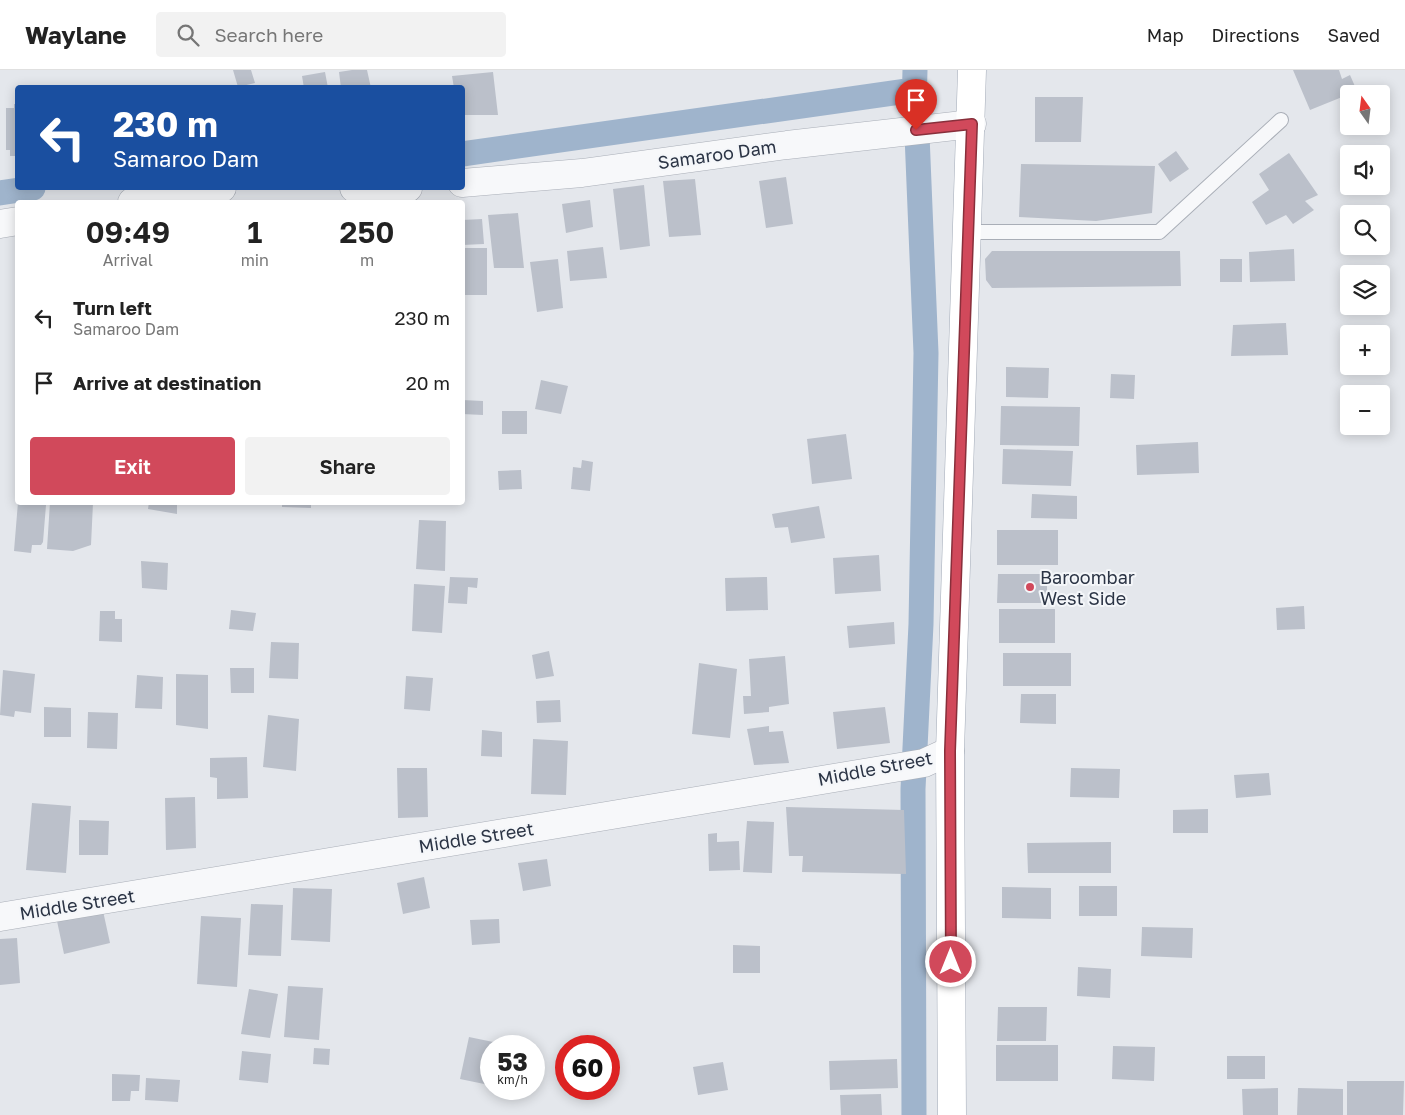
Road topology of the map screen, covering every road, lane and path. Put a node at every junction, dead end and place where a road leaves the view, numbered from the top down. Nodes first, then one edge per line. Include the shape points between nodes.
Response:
1 (972, 70) edge
2 (1281, 120) dead end
3 (972, 124) junction
4 (465, 183) edge
5 (209, 190) edge
6 (145, 200) edge
7 (15, 222) edge
8 (0, 224) edge
9 (968, 232) junction
10 (950, 751) junction
11 (0, 917) edge
12 (952, 1115) edge

1 - 3 main road
2 - 9 lane via 1159,232
3 - 4 street, Samaroo Dam via 582,173
3 - 9 main road
5 - 6 street
7 - 8 street
9 - 10 main road
10 - 11 street, Middle Street via 914,764
10 - 12 main road

